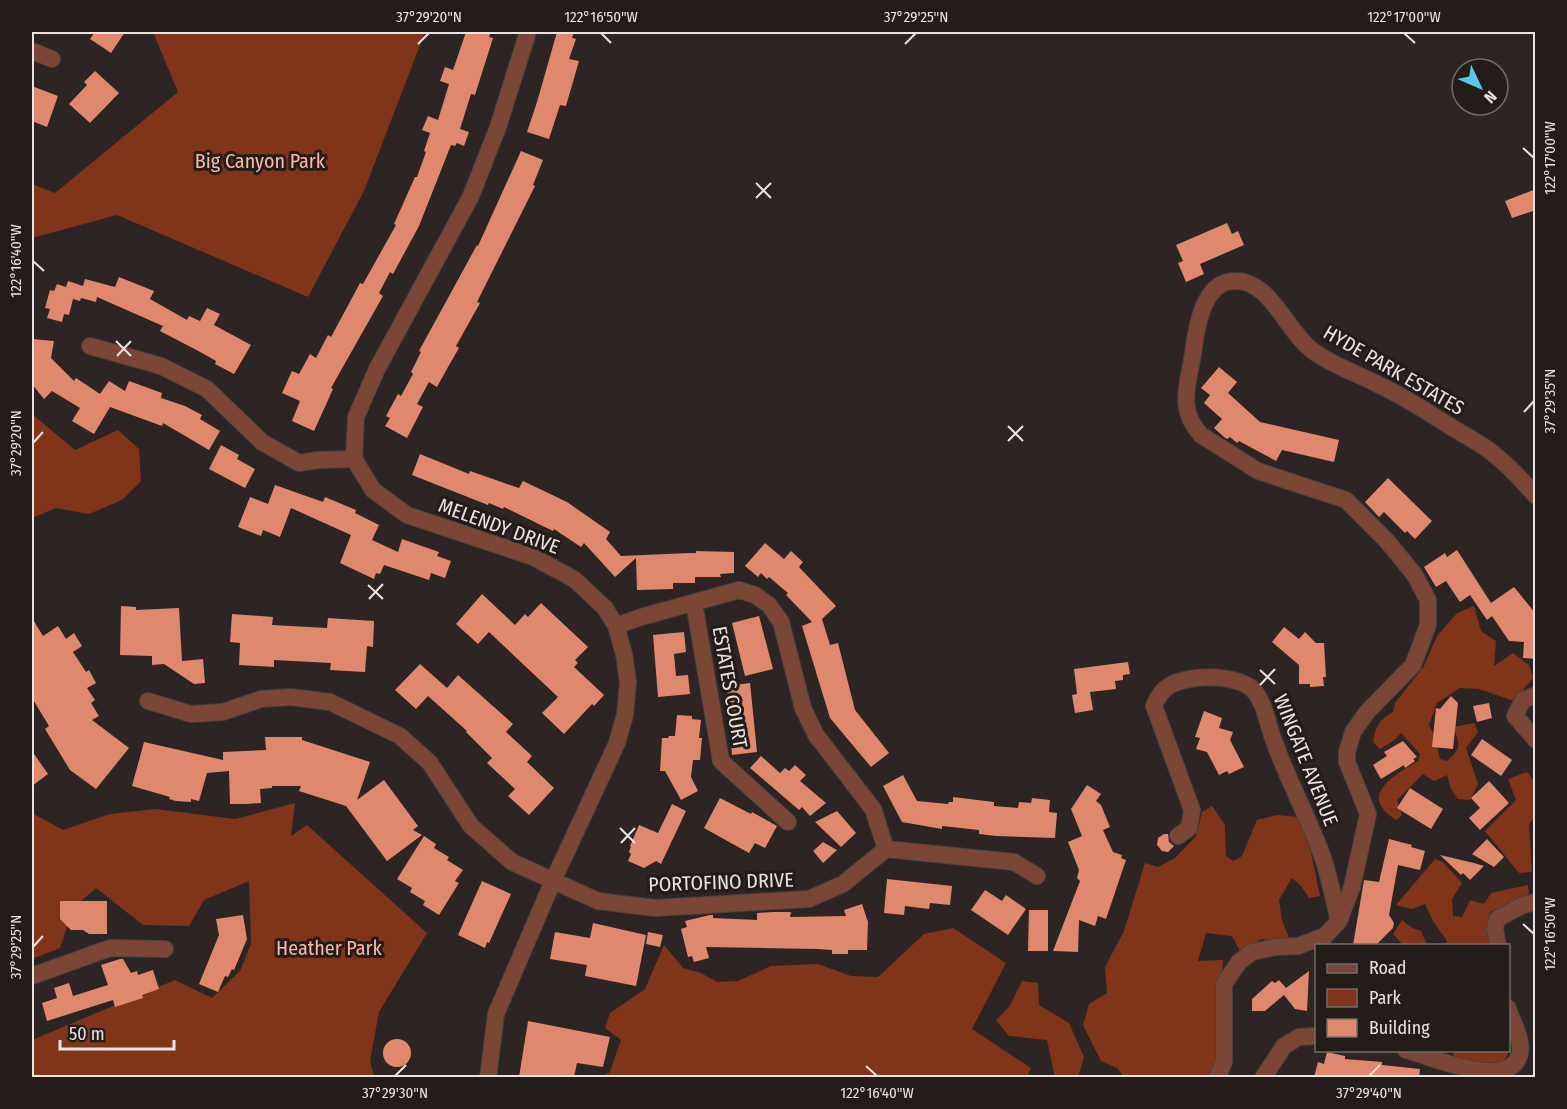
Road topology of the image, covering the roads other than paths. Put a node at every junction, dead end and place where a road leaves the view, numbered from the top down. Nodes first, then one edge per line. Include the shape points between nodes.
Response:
1 (528, 32) edge
2 (32, 51) edge
3 (52, 59) dead end
4 (90, 346) dead end
5 (354, 459) junction
6 (1536, 496) edge
7 (694, 603) junction
8 (616, 626) junction
9 (1536, 694) edge
10 (148, 701) dead end
11 (1536, 740) edge
12 (788, 822) dead end
13 (1178, 836) dead end
14 (886, 849) junction
15 (1037, 876) dead end
16 (553, 881) junction
17 (1536, 902) edge
18 (1339, 921) junction
19 (1498, 944) edge
20 (165, 949) dead end
21 (32, 976) edge
22 (1510, 1011) edge
23 (1315, 1036) edge
24 (1413, 1052) edge
25 (488, 1077) edge
26 (1217, 1077) edge
27 (1263, 1077) edge

1 - 5 street via 471,196 377,369 356,417
2 - 3 street
4 - 5 street via 161,366 207,388 262,442 299,463
5 - 8 street, MELENDY DRIVE via 373,490 407,515 533,557 574,579 605,608
6 - 18 street, HYDE PARK ESTATES via 1500,459 1470,437 1313,351 1258,288 1229,281 1212,292 1201,310 1185,399 1194,427 1258,471 1347,500 1414,574 1428,600 1428,625 1413,665 1367,712 1353,732 1347,752 1347,762 1368,814 1352,887
7 - 8 street
7 - 12 street, ESTATES COURT via 721,761
7 - 14 street via 739,590 769,605 781,622 803,708 816,735 873,809
8 - 16 street, MELENDY DRIVE via 628,682 625,715 617,743
9 - 11 street via 1523,700 1515,716
10 - 16 street, PORTOFINO DRIVE via 191,714 223,712 261,699 291,697 330,702 400,736 430,763 471,825 512,862
13 - 18 street, WINGATE AVENUE via 1189,828 1192,810 1154,706 1158,694 1165,687 1197,678 1221,678 1248,686 1262,704 1321,853
14 - 15 street via 1014,862
14 - 16 street, PORTOFINO DRIVE via 843,884 809,899 655,908 598,901
16 - 25 street, MELENDY DRIVE via 496,1014
17 - 19 street via 1497,920
18 - 26 street via 1325,936 1298,946 1252,952 1239,962 1224,984 1224,1062
20 - 21 street via 110,948
22 - 24 street via 1520,1053 1505,1071 1476,1071
23 - 27 street via 1299,1037 1284,1046

